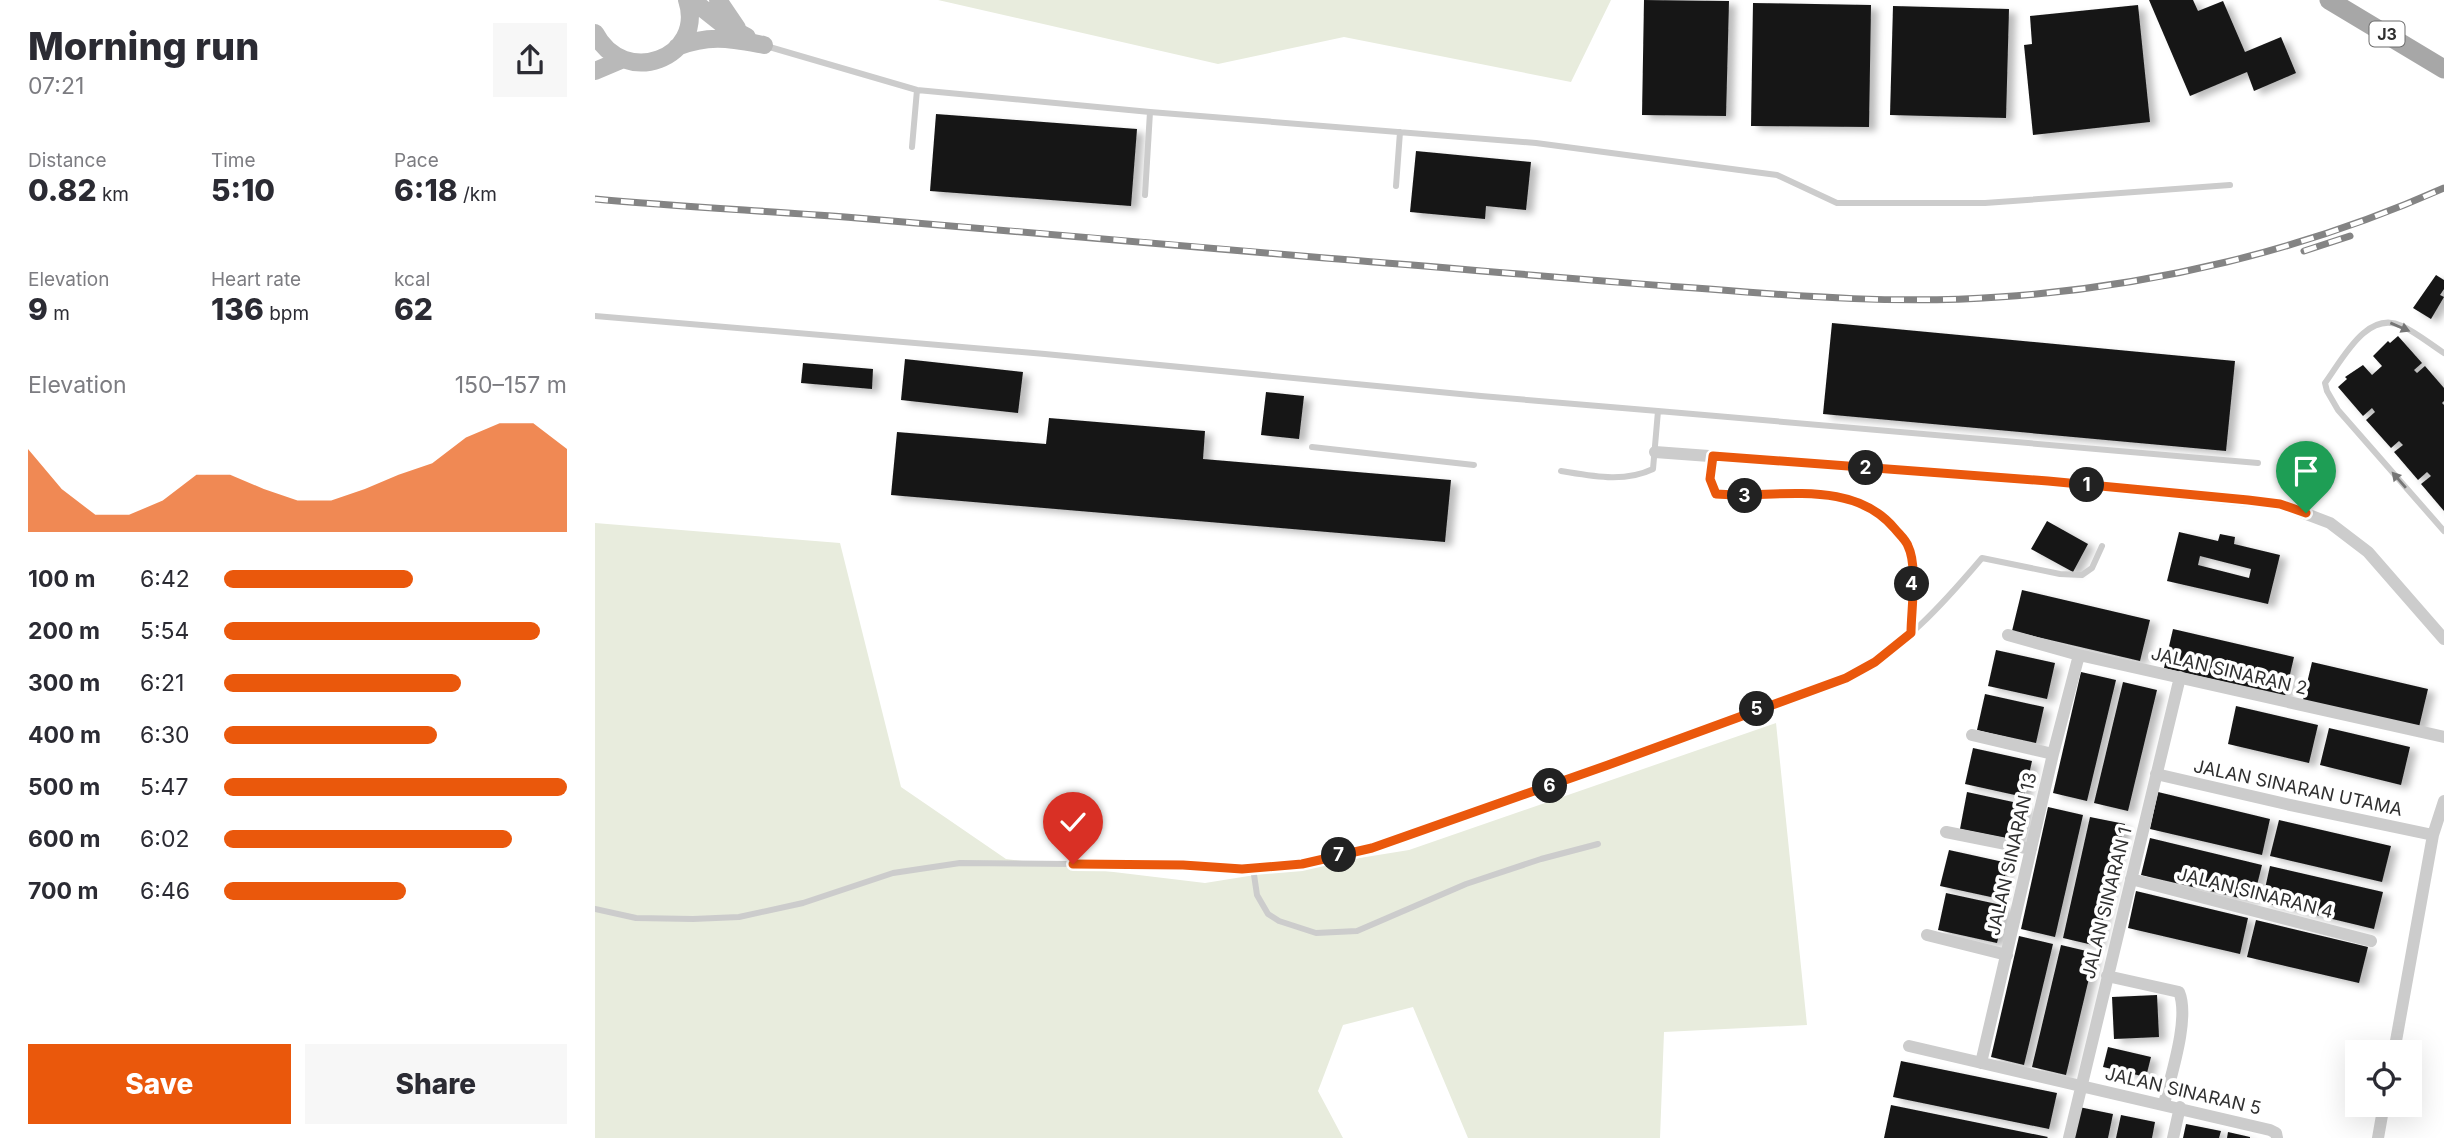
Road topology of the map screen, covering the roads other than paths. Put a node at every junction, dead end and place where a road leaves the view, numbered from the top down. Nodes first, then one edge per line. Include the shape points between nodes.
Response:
1 (689, 0) edge
2 (718, 0) edge
3 (2329, 0) edge
4 (595, 33) edge
5 (741, 34) junction
6 (764, 45) junction
7 (677, 47) junction
8 (621, 60) junction
9 (2444, 69) edge
10 (595, 71) edge
11 (917, 90) junction
12 (1150, 112) junction
13 (1400, 132) junction
14 (912, 147) dead end
15 (1396, 186) dead end
16 (2230, 186) dead end
17 (1145, 195) dead end
18 (595, 316) edge
19 (2444, 353) edge
20 (1658, 411) junction
21 (1312, 447) dead end
22 (1655, 452) junction
23 (1713, 456) junction
24 (2258, 463) dead end
25 (1474, 465) dead end
26 (1561, 471) dead end
27 (2444, 531) edge
28 (2102, 546) dead end
29 (1911, 633) junction
30 (2008, 635) dead end
31 (2444, 639) edge
32 (2079, 655) junction
33 (2181, 677) junction
34 (1972, 735) dead end
35 (2444, 737) edge
36 (2053, 754) junction
37 (2156, 774) junction
38 (2444, 801) edge
39 (1946, 832) dead end
40 (2433, 835) junction
41 (1598, 844) dead end
42 (2031, 849) junction
43 (1253, 868) junction
44 (2131, 879) junction
45 (595, 909) edge
46 (1927, 935) dead end
47 (2371, 941) dead end
48 (2007, 955) junction
49 (2107, 976) junction
50 (2396, 1040) edge
51 (1909, 1046) dead end
52 (1981, 1063) junction
53 (2081, 1086) junction
54 (2164, 1104) junction
55 (2180, 1107) junction
56 (2382, 1117) edge
57 (2276, 1136) edge
58 (2069, 1138) edge
59 (2173, 1138) edge
60 (2378, 1138) edge

1 - 5 street
1 - 7 street via 690,22
2 - 5 street
3 - 9 main road, J3
4 - 8 street
5 - 6 street
6 - 7 street via 719,37
6 - 11 lane
7 - 8 street via 651,62
8 - 10 street
11 - 12 lane
11 - 14 lane
12 - 13 lane
12 - 17 lane
13 - 15 lane
13 - 16 lane via 1536,143 1777,174 1837,203 1985,203
18 - 20 lane
27 -> 19 lane via 2338,410 2325,383 2365,329 2376,324 2400,325
20 - 22 lane
20 - 24 lane
21 - 25 lane
22 - 23 street
22 - 26 lane via 1653,469 1639,476 1604,478
23 - 29 lane via 1710,479 1716,494 1854,499 1884,517 1909,547
23 - 31 street via 2280,504 2330,523 2368,552
28 - 29 lane via 2092,568 2082,575 1982,558
29 - 43 lane via 1846,678 1608,765 1372,848 1302,864
30 - 32 street, JALAN SINARAN 2
32 - 33 street, JALAN SINARAN 2
32 - 36 street, JALAN SINARAN 13
33 - 35 street, JALAN SINARAN 2
33 - 37 street, JALAN SINARAN 1
34 - 36 street
36 - 42 street, JALAN SINARAN 13
37 - 40 street, JALAN SINARAN UTAMA
37 - 44 street, JALAN SINARAN 1
38 - 40 street
39 - 42 street
40 - 50 street
41 - 43 lane via 1466,884 1357,931 1316,933 1279,921 1268,914 1257,895
42 - 48 street, JALAN SINARAN 13
43 - 45 lane via 960,863 893,873 803,903 739,917 636,918
44 - 47 street, JALAN SINARAN 4
44 - 49 street, JALAN SINARAN 1
46 - 48 street
48 - 52 street, JALAN SINARAN 13
49 - 53 street, JALAN SINARAN 1
49 - 54 street via 2179,992 2183,1021
51 - 52 street, JALAN SINARAN 5
52 - 53 street, JALAN SINARAN 5
53 - 54 street, JALAN SINARAN 5
53 - 58 street, JALAN SINARAN 1
54 - 55 street, JALAN SINARAN 5
55 - 57 street, JALAN SINARAN 5
55 - 59 street
56 - 60 street

